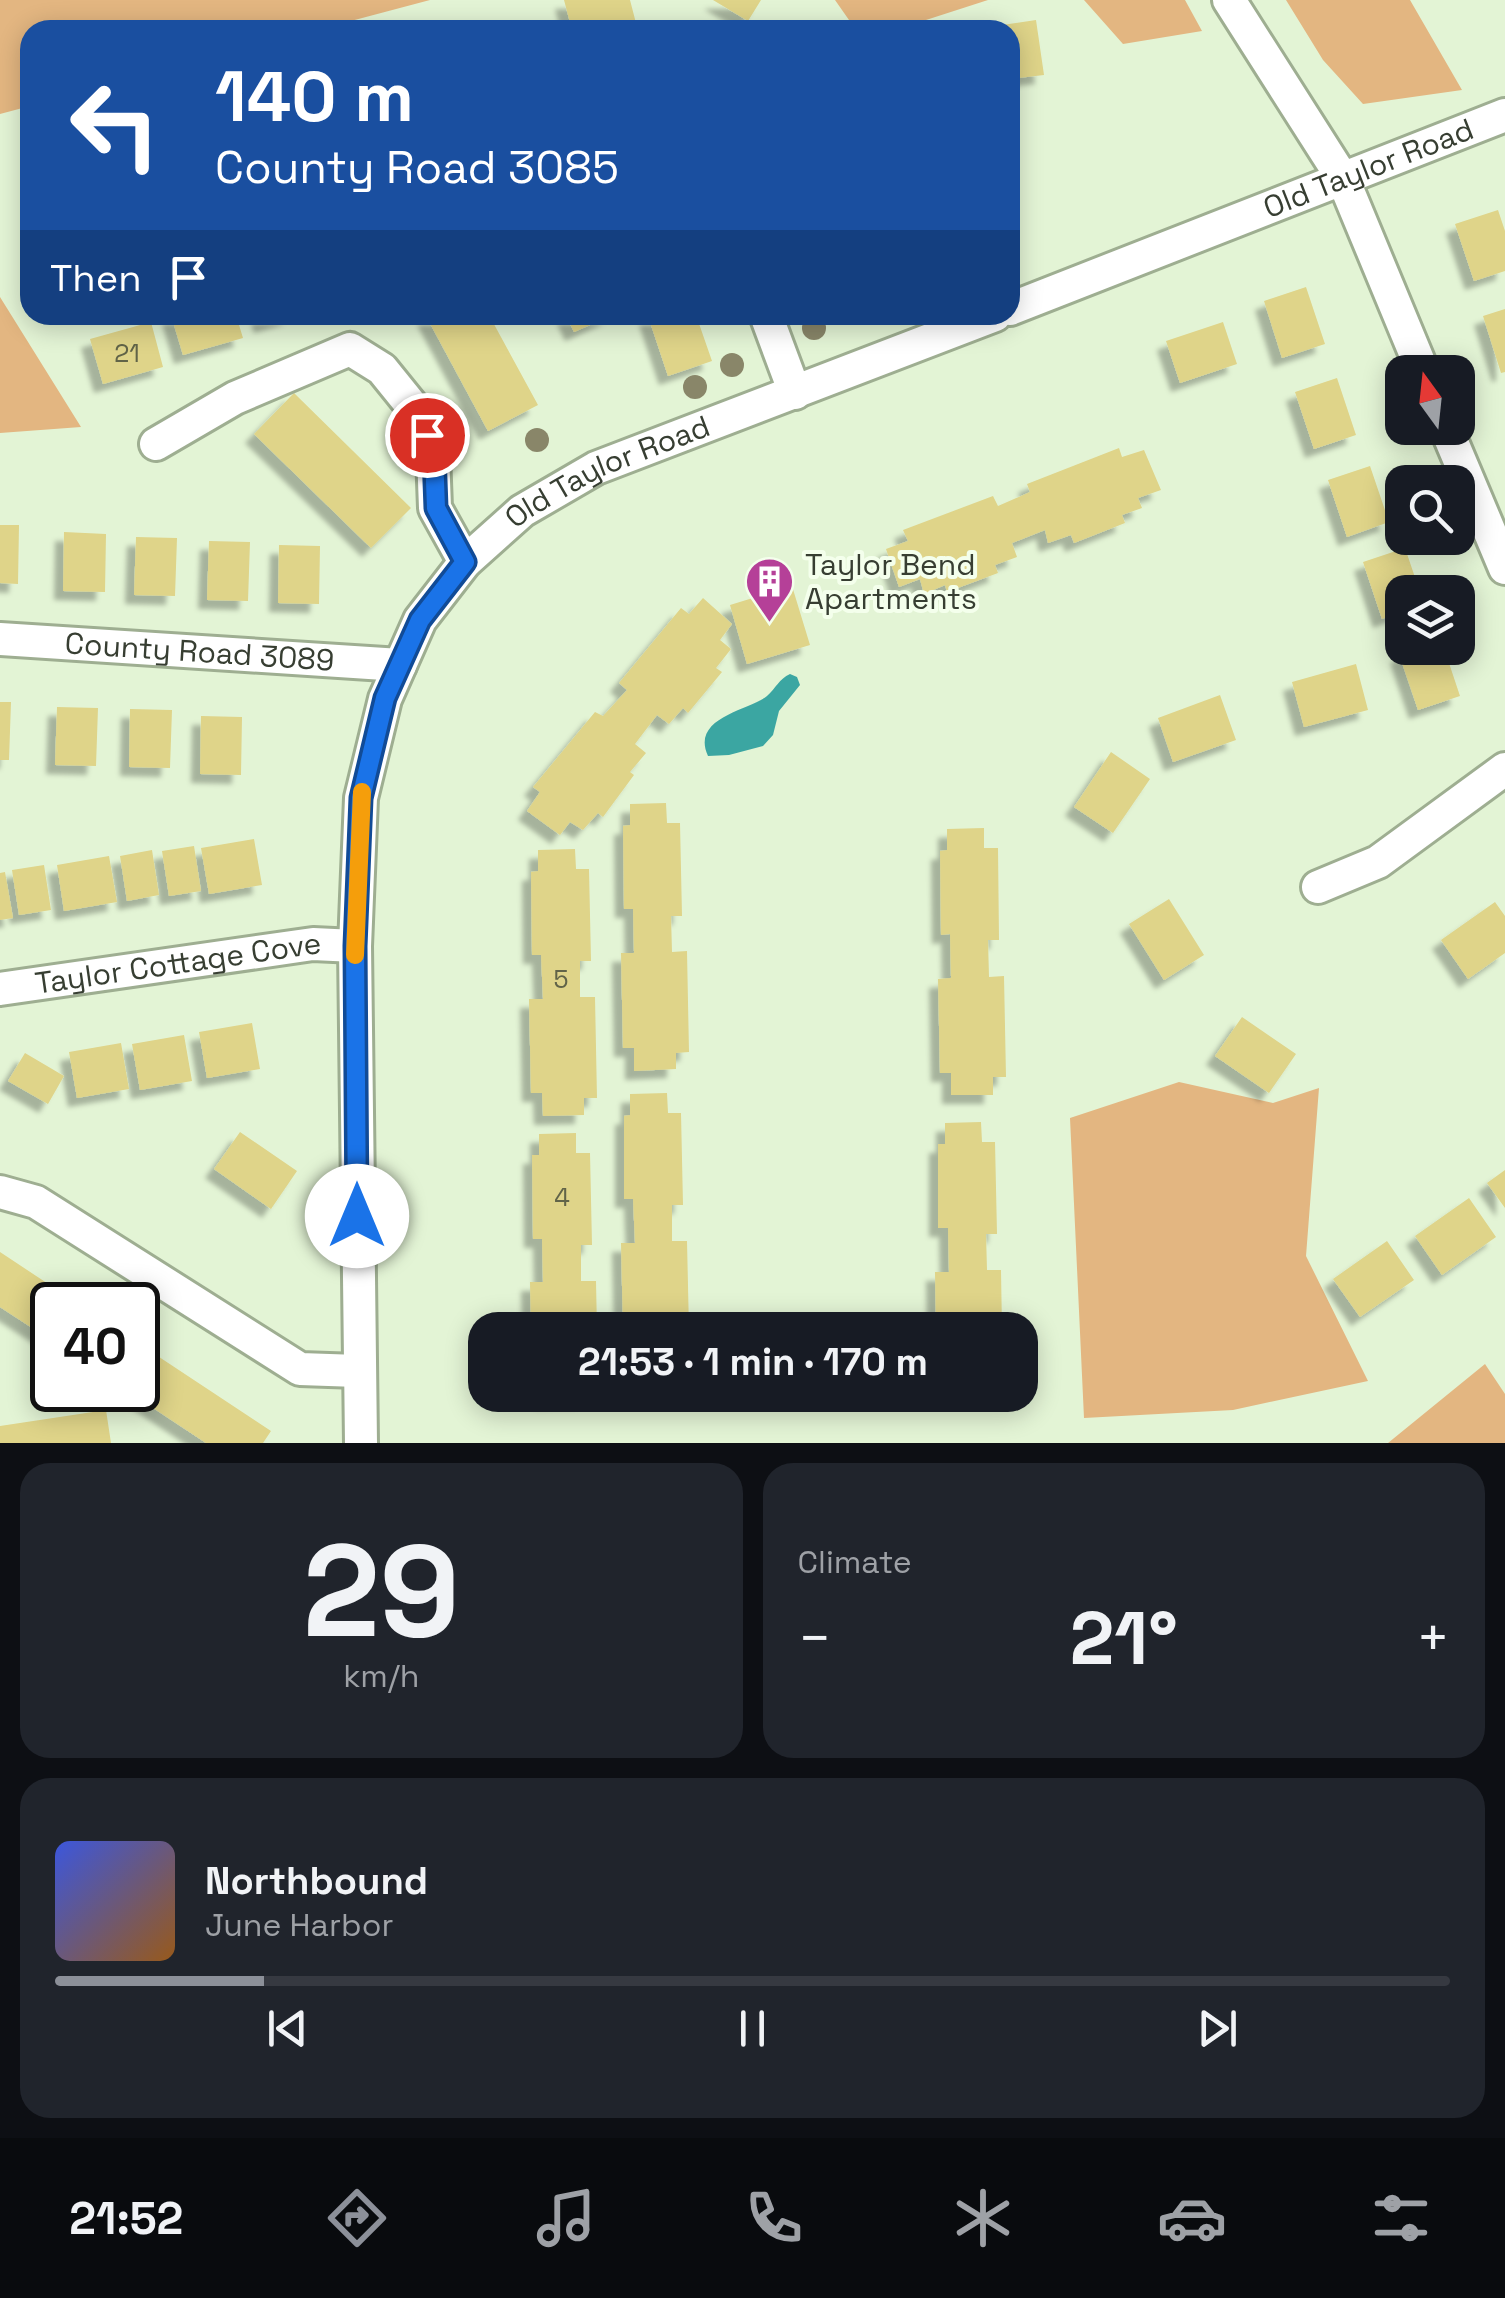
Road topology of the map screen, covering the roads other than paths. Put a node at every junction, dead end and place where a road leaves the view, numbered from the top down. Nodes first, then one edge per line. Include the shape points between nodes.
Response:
1 (1230, 0) edge
2 (1505, 116) edge
3 (1343, 179) junction
4 (1020, 305) edge
5 (770, 325) edge
6 (970, 325) edge
7 (1417, 355) edge
8 (794, 393) junction
9 (156, 444) dead end
10 (1453, 445) edge
11 (465, 562) junction
12 (1505, 568) edge
13 (0, 640) edge
14 (400, 664) junction
15 (1505, 769) edge
16 (1318, 887) dead end
17 (355, 946) junction
18 (0, 989) edge
19 (0, 1192) edge
20 (358, 1371) junction
21 (361, 1443) edge

1 - 3 street
2 - 3 street, Old Taylor Road
3 - 4 street, Old Taylor Road
3 - 7 street
5 - 8 street
6 - 8 street, Old Taylor Road
8 - 11 street, Old Taylor Road via 596,468 522,512
9 - 11 street via 234,398 350,349 382,369 420,416 434,454 436,508
10 - 12 street
11 - 14 street, Old Taylor Road via 420,620
13 - 14 street, County Road 3089
14 - 17 street, Old Taylor Road via 361,798
15 - 16 street via 1378,862
17 - 18 street, Taylor Cottage Cove via 314,944
17 - 20 street, Old Taylor Road
19 - 20 street via 36,1202 300,1369
20 - 21 street, Old Taylor Road

